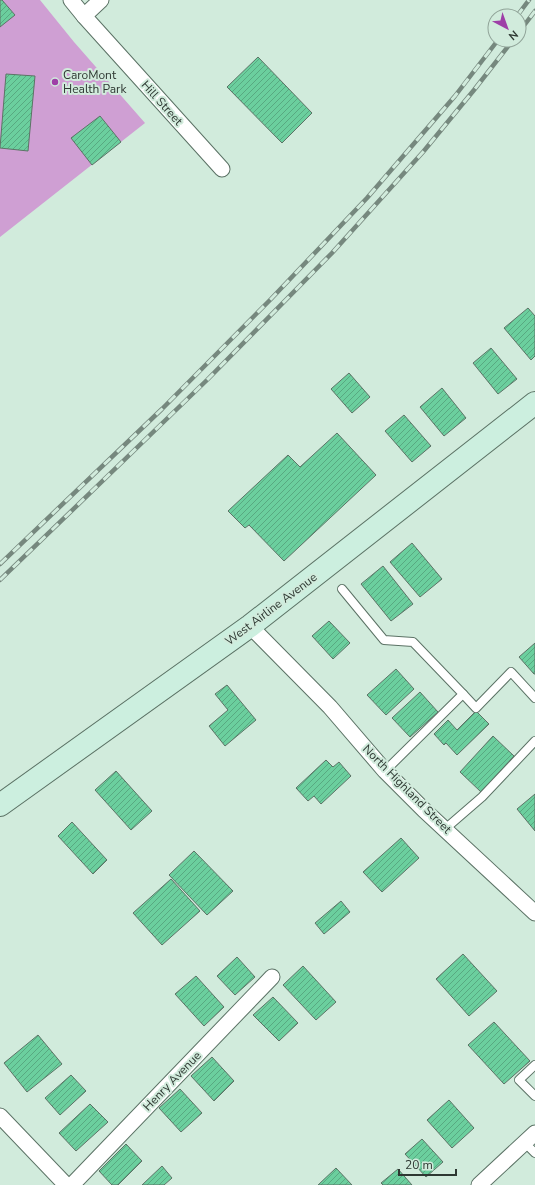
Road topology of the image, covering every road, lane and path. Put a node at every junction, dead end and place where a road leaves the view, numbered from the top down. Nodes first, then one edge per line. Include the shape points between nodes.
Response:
1 (71, 0) edge
2 (100, 0) edge
3 (84, 16) junction
4 (222, 169) dead end
5 (535, 403) edge
6 (342, 589) dead end
7 (250, 626) junction
8 (463, 694) junction
9 (535, 698) edge
10 (535, 740) edge
11 (385, 771) junction
12 (1, 803) edge
13 (445, 829) junction
14 (535, 913) edge
15 (272, 977) dead end
16 (535, 1066) edge
17 (535, 1096) edge
18 (0, 1116) edge
19 (532, 1143) edge
20 (66, 1185) edge
21 (72, 1185) edge
22 (479, 1185) edge

1 - 3 street, Hill Street
2 - 3 street
3 - 4 street, Hill Street
5 - 7 main road, West Airline Avenue
6 - 8 lane via 384,640 413,642
7 - 11 street, North Highland Street via 330,707
7 - 12 main road, West Airline Avenue
8 - 9 lane via 476,708 511,672
8 - 11 lane
10 - 13 lane via 482,797
11 - 13 street, North Highland Street
13 - 14 street, North Highland Street
15 - 21 street, Henry Avenue
16 - 17 lane via 519,1080
18 - 20 street
19 - 22 street

